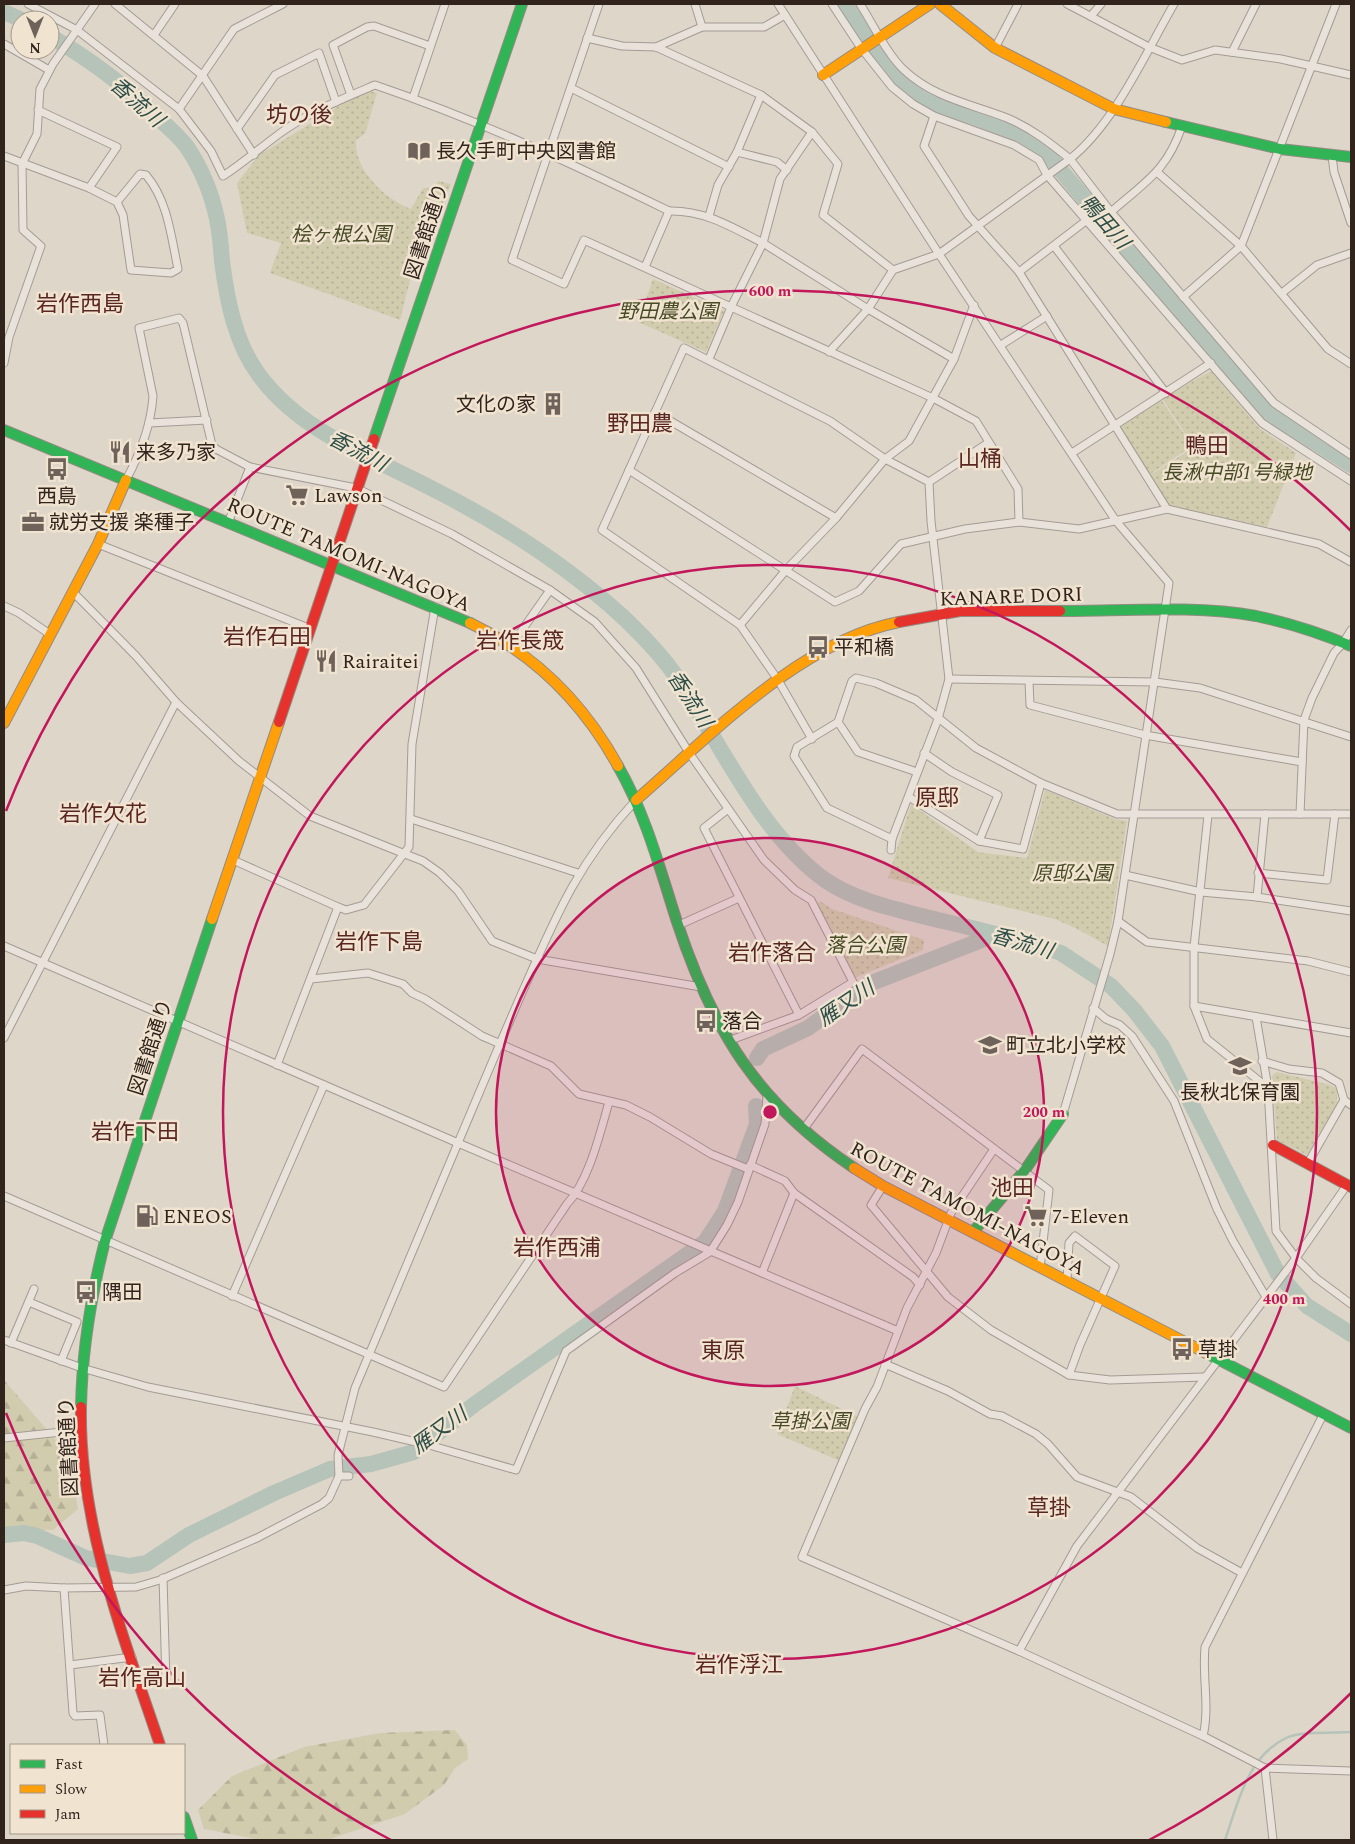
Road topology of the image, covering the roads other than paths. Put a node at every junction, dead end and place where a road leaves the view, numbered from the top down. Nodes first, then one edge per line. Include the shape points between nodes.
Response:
1 (28, 4) edge
2 (95, 4) edge
3 (115, 4) edge
4 (175, 4) edge
5 (282, 4) edge
6 (445, 4) edge
7 (522, 4) edge
8 (599, 4) edge
9 (694, 4) edge
10 (778, 4) edge
11 (832, 4) edge
12 (860, 4) edge
13 (930, 4) edge
14 (940, 4) edge
15 (1018, 4) edge
16 (1067, 4) edge
17 (1101, 4) edge
18 (1174, 4) edge
19 (1256, 4) edge
20 (1336, 4) edge
21 (785, 15) junction
22 (1091, 16) junction
23 (702, 27) junction
24 (75, 32) junction
25 (154, 35) junction
26 (879, 36) junction
27 (587, 38) junction
28 (4, 45) edge
29 (430, 46) junction
30 (864, 46) junction
31 (656, 47) junction
32 (1149, 47) junction
33 (995, 48) junction
34 (1232, 52) junction
35 (51, 67) junction
36 (1312, 68) junction
37 (823, 75) junction
38 (1351, 75) edge
39 (202, 76) junction
40 (571, 88) junction
41 (760, 94) junction
42 (352, 95) junction
43 (413, 98) junction
44 (336, 102) junction
45 (179, 109) junction
46 (1114, 109) junction
47 (38, 110) junction
48 (934, 116) junction
49 (480, 123) junction
50 (1182, 126) junction
51 (237, 128) junction
52 (812, 132) junction
53 (1280, 150) junction
54 (549, 152) junction
55 (737, 152) junction
56 (254, 155) junction
57 (4, 156) edge
58 (1332, 156) junction
59 (1351, 157) edge
60 (1070, 159) junction
61 (22, 164) junction
62 (729, 167) junction
63 (787, 170) junction
64 (1158, 173) junction
65 (1047, 175) junction
66 (89, 188) junction
67 (117, 202) junction
68 (669, 210) junction
69 (1111, 212) junction
70 (708, 216) junction
71 (1087, 220) junction
72 (1351, 223) edge
73 (979, 225) junction
74 (763, 244) junction
75 (1054, 246) junction
76 (1241, 246) junction
77 (1351, 253) edge
78 (939, 254) junction
79 (646, 266) junction
80 (893, 270) junction
81 (1019, 272) junction
82 (1282, 293) junction
83 (1183, 297) junction
84 (974, 305) junction
85 (731, 307) junction
86 (868, 309) junction
87 (1047, 316) junction
88 (1001, 345) junction
89 (829, 352) junction
90 (709, 359) junction
91 (954, 359) junction
92 (4, 363) edge
93 (1211, 363) junction
94 (1351, 364) edge
95 (1166, 393) junction
96 (933, 398) junction
97 (656, 412) junction
98 (207, 420) junction
99 (149, 423) junction
100 (1116, 425) junction
101 (4, 430) edge
102 (988, 443) junction
103 (1072, 453) junction
104 (1351, 455) edge
105 (885, 459) junction
106 (250, 467) junction
107 (629, 470) junction
108 (126, 480) junction
109 (1351, 481) edge
110 (929, 482) junction
111 (356, 488) junction
112 (1167, 509) junction
113 (836, 518) junction
114 (1116, 521) junction
115 (1018, 522) junction
116 (228, 523) junction
117 (932, 538) junction
118 (98, 544) junction
119 (1351, 562) edge
120 (331, 564) junction
121 (786, 570) junction
122 (550, 590) junction
123 (73, 592) junction
124 (4, 606) edge
125 (435, 607) junction
126 (1165, 611) junction
127 (943, 614) junction
128 (740, 625) junction
129 (311, 629) junction
130 (1351, 630) edge
131 (51, 635) junction
132 (1347, 645) edge
133 (511, 646) junction
134 (949, 679) junction
135 (778, 680) junction
136 (1029, 681) junction
137 (1155, 682) junction
138 (176, 702) junction
139 (938, 719) junction
140 (1304, 720) junction
141 (838, 722) junction
142 (4, 723) edge
143 (1145, 736) junction
144 (1351, 737) edge
145 (812, 738) junction
146 (693, 751) junction
147 (924, 753) junction
148 (1302, 762) junction
149 (916, 772) junction
150 (260, 777) junction
151 (1041, 783) junction
152 (909, 797) junction
153 (636, 800) junction
154 (728, 809) junction
155 (1265, 814) junction
156 (1300, 814) junction
157 (1335, 814) junction
158 (1351, 814) edge
159 (1134, 815) junction
160 (1208, 815) junction
161 (411, 819) junction
162 (892, 839) junction
163 (979, 840) junction
164 (891, 850) dead end
165 (405, 854) junction
166 (233, 860) junction
167 (578, 873) junction
168 (1258, 873) junction
169 (1125, 875) junction
170 (1201, 892) junction
171 (1257, 897) junction
172 (739, 898) junction
173 (338, 907) junction
174 (1351, 911) edge
175 (1118, 921) junction
176 (678, 925) junction
177 (4, 946) edge
178 (1194, 947) junction
179 (537, 959) junction
180 (42, 963) junction
181 (1351, 972) edge
182 (311, 980) junction
183 (701, 988) junction
184 (1194, 1006) junction
185 (1093, 1008) junction
186 (799, 1015) junction
187 (1256, 1017) junction
188 (178, 1020) junction
189 (1351, 1033) edge
190 (4, 1038) edge
191 (728, 1041) junction
192 (500, 1044) junction
193 (1262, 1061) junction
194 (277, 1065) junction
195 (324, 1085) junction
196 (1268, 1088) junction
197 (767, 1096) junction
198 (1344, 1100) junction
199 (609, 1102) junction
200 (1351, 1105) edge
201 (1063, 1114) joint
202 (803, 1130) junction
203 (458, 1143) junction
204 (1273, 1145) junction
205 (994, 1149) junction
206 (1308, 1163) junction
207 (748, 1167) junction
208 (1025, 1170) junction
209 (883, 1186) junction
210 (1349, 1186) edge
211 (794, 1193) junction
212 (577, 1194) junction
213 (4, 1196) edge
214 (949, 1222) junction
215 (973, 1232) junction
216 (105, 1241) junction
217 (709, 1252) junction
218 (1295, 1259) junction
219 (1040, 1268) junction
220 (927, 1271) junction
221 (762, 1273) junction
222 (1067, 1281) junction
223 (920, 1285) junction
224 (34, 1289) dead end
225 (232, 1296) junction
226 (1268, 1296) junction
227 (1102, 1300) junction
228 (28, 1302) junction
229 (1351, 1304) edge
230 (898, 1331) junction
231 (4, 1340) edge
232 (11, 1343) junction
233 (368, 1355) junction
234 (1218, 1358) junction
235 (61, 1361) junction
236 (885, 1364) junction
237 (82, 1368) junction
238 (1069, 1375) junction
239 (1204, 1377) junction
240 (1324, 1413) junction
241 (344, 1425) junction
242 (1351, 1428) edge
243 (81, 1430) junction
244 (4, 1438) edge
245 (339, 1475) junction
246 (350, 1476) dead end
247 (1119, 1492) junction
248 (1242, 1574) junction
249 (163, 1578) junction
250 (107, 1587) junction
251 (64, 1588) junction
252 (4, 1590) edge
253 (1019, 1651) junction
254 (132, 1657) junction
255 (70, 1665) junction
256 (166, 1682) dead end
257 (1203, 1736) junction
258 (104, 1744) edge
259 (160, 1744) edge
260 (1263, 1767) junction
261 (1351, 1771) edge
262 (185, 1821) edge
263 (192, 1840) edge
264 (1273, 1840) edge

1 - 24 street
2 - 24 street
3 - 25 street
4 - 25 street
5 - 39 street via 234,29
6 - 29 street
7 - 49 street, 図書館通り
8 - 27 street
9 - 23 street
10 - 21 street
11 - 30 street
12 - 26 street
13 - 26 street
14 - 33 street
15 - 33 street
16 - 22 street
17 - 22 street
18 - 32 street
19 - 34 street
20 - 36 street
21 - 23 street via 764,27
21 - 37 street
22 - 32 street
23 - 31 street
24 - 35 street
24 - 45 street
25 - 39 street
26 - 30 street
26 - 60 street via 903,69 930,90 1007,118 1042,137
27 - 31 street via 622,46
27 - 40 street
28 - 35 street
29 - 42 street via 374,26 333,45
29 - 43 street
30 - 37 street
30 - 48 street via 892,87 918,108
31 - 41 street
32 - 34 street via 1182,60 1214,50
32 - 46 street
33 - 46 street
34 - 36 street
35 - 47 street via 40,89
36 - 38 street
36 - 53 street
37 - 78 street
39 - 45 street
39 - 51 street
40 - 54 street
40 - 62 street
41 - 52 street
41 - 55 street
42 - 43 street via 375,85
42 - 44 street
43 - 49 street
44 - 51 street via 319,53 276,75
44 - 56 street via 280,133
45 - 56 street via 211,151 223,176
46 - 50 street
46 - 60 street via 1081,151
47 - 61 street via 37,134
47 - 66 street via 116,147
48 - 65 street via 1014,145 1039,160
48 - 73 street via 924,146 969,216
49 - 54 street
49 - 111 street, 図書館通り
50 - 53 street
50 - 64 street
51 - 56 street
52 - 63 street
52 - 80 street via 838,164 823,215
53 - 58 street
53 - 76 street
54 - 68 street
54 - 79 street via 512,260 564,284 584,240
55 - 62 street
55 - 63 street via 777,162
57 - 61 street
58 - 59 street
58 - 72 street
60 - 65 street
60 - 69 street
61 - 66 street
61 - 92 street via 23,230 41,246 9,336
62 - 70 street via 718,185
63 - 74 street via 780,179
64 - 69 street
64 - 76 street
65 - 71 street
65 - 73 street
66 - 67 street
67 - 67 street via 123,215 132,270 170,273 178,269 166,213 157,188 146,175 140,174
68 - 70 street
68 - 79 street
69 - 83 street
70 - 74 street
71 - 75 street
71 - 93 street
73 - 78 street
73 - 81 street
74 - 85 street
74 - 86 street
75 - 81 street
75 - 95 street
76 - 82 street
76 - 83 street
77 - 82 street via 1317,265
78 - 80 street
78 - 84 street
79 - 85 street
80 - 86 street
81 - 87 street
82 - 94 street via 1328,349
83 - 104 street via 1274,403
84 - 88 street
84 - 91 street
85 - 89 street
85 - 90 street
86 - 89 street
86 - 91 street
87 - 88 street
87 - 100 street
88 - 103 street
89 - 96 street
90 - 97 street via 684,348
90 - 105 street via 830,421
91 - 96 street
93 - 95 street
93 - 109 street via 1262,423
95 - 100 street
96 - 102 street via 976,421
96 - 105 street via 909,441
97 - 107 street
97 - 113 street
98 - 99 street
98 - 99 street via 184,323 179,318 140,328 153,396
98 - 106 street via 212,445
99 - 108 street via 138,458
100 - 103 street
100 - 112 street
101 - 108 street, ROUTE TAMOMI-NAGOYA
102 - 110 street
102 - 115 street via 1018,489
103 - 114 street
105 - 110 street
105 - 113 street
106 - 111 street
106 - 116 street
107 - 121 street
107 - 128 street via 602,530
108 - 116 street, ROUTE TAMOMI-NAGOYA
108 - 118 street
110 - 117 street
111 - 120 street, 図書館通り
111 - 122 street via 452,534
112 - 114 street
112 - 119 street via 1319,544
113 - 121 street
114 - 115 street via 1080,529
114 - 126 street via 1168,583
115 - 117 street via 965,529
116 - 120 street, ROUTE TAMOMI-NAGOYA
117 - 121 street via 901,544 859,591 835,602
117 - 127 street
118 - 123 street
118 - 129 street
120 - 125 street, ROUTE TAMOMI-NAGOYA
120 - 129 street, 図書館通り
121 - 128 street
122 - 133 street
122 - 146 street via 595,622 636,668
123 - 131 street
123 - 138 street
124 - 131 street
125 - 133 street, ROUTE TAMOMI-NAGOYA
125 - 161 street via 412,744
126 - 127 street, KANARE DORI via 960,611
126 - 132 street, KANARE DORI via 1254,616 1306,628
126 - 137 street
127 - 134 street
127 - 135 street, KANARE DORI via 890,624 860,634 829,647
128 - 135 street
129 - 150 street, 図書館通り
130 - 132 street
131 - 142 street
132 - 140 street via 1334,653
133 - 153 street, ROUTE TAMOMI-NAGOYA via 552,680 594,728
134 - 136 street
134 - 139 street
135 - 145 street
135 - 146 street, KANARE DORI
136 - 137 street
136 - 143 street via 1030,705
137 - 140 street via 1200,688
137 - 143 street
138 - 150 street via 239,762
138 - 180 street
139 - 141 street via 916,700 856,678 852,681
139 - 147 street
139 - 151 street via 976,748
140 - 144 street
140 - 148 street
141 - 145 street
141 - 149 street via 858,752
143 - 148 street
143 - 159 street
145 - 162 street via 797,747 794,756 827,808
146 - 153 street, KANARE DORI
146 - 154 street
147 - 149 street
147 - 163 street via 952,772 998,795
148 - 156 street
149 - 152 street
150 - 165 street via 310,816
150 - 166 street, 図書館通り
151 - 159 street via 1117,814
151 - 163 street via 1023,849
152 - 162 street
152 - 163 street
153 - 167 street via 610,828
153 - 176 street, ROUTE TAMOMI-NAGOYA
154 - 172 street via 704,828
154 - 186 street via 764,860 788,884 811,900 853,982
155 - 156 street
155 - 160 street
155 - 168 street
156 - 157 street
157 - 158 street
157 - 168 street via 1327,880
159 - 160 street
159 - 169 street
160 - 170 street
161 - 165 street via 409,847
161 - 167 street
162 - 164 street
165 - 173 street via 364,905 346,910
165 - 179 street via 423,862 449,881 492,941
166 - 173 street
166 - 188 street, 図書館通り
167 - 179 street
168 - 171 street
169 - 170 street
169 - 175 street
170 - 171 street
170 - 178 street
171 - 174 street
172 - 176 street
172 - 186 street
173 - 182 street
175 - 178 street via 1148,942
175 - 185 street
176 - 183 street, ROUTE TAMOMI-NAGOYA
177 - 180 street
178 - 181 street via 1308,961
178 - 184 street
179 - 183 street
179 - 192 street
180 - 188 street
180 - 190 street
182 - 192 street via 368,973 403,984 412,993
182 - 194 street
183 - 191 street, ROUTE TAMOMI-NAGOYA
184 - 187 street
184 - 196 street via 1207,1039
185 - 201 street
185 - 226 street via 1132,1036 1174,1101 1217,1209
186 - 191 street
187 - 189 street
187 - 193 street
188 - 194 street
188 - 216 street, 図書館通り
191 - 197 street, ROUTE TAMOMI-NAGOYA
192 - 199 street via 551,1066 579,1094
192 - 203 street
193 - 196 street
193 - 198 street via 1289,1070 1322,1073 1339,1082
194 - 195 street
195 - 203 street
195 - 225 street
196 - 204 street
197 - 202 street, ROUTE TAMOMI-NAGOYA
197 - 207 street via 764,1124
198 - 200 street
198 - 206 street
199 - 207 street via 626,1105 711,1154
199 - 212 street
201 - 208 street
202 - 205 street via 862,1049
202 - 209 street, ROUTE TAMOMI-NAGOYA via 835,1157
203 - 212 street
203 - 233 street
204 - 206 street
204 - 218 street via 1276,1231
205 - 208 street
205 - 214 street via 951,1213
206 - 210 street
207 - 211 street via 785,1181
207 - 217 street via 738,1202
208 - 215 street
208 - 219 street via 1049,1190
209 - 214 street, ROUTE TAMOMI-NAGOYA
209 - 220 street via 871,1205
210 - 218 street
211 - 221 street
211 - 223 street
212 - 217 street
212 - 233 street via 567,1204 444,1387
213 - 216 street
214 - 215 street, ROUTE TAMOMI-NAGOYA
214 - 220 street
215 - 219 street, ROUTE TAMOMI-NAGOYA
216 - 225 street
216 - 237 street, 図書館通り via 94,1285
217 - 221 street
217 - 241 street via 566,1351 516,1470
218 - 226 street
218 - 229 street
219 - 222 street, ROUTE TAMOMI-NAGOYA
220 - 223 street
220 - 238 street via 948,1298 991,1330
221 - 230 street
222 - 227 street, ROUTE TAMOMI-NAGOYA
222 - 227 street via 1070,1243 1075,1236 1115,1266
223 - 230 street
224 - 228 street
225 - 233 street
226 - 234 street
227 - 234 street, ROUTE TAMOMI-NAGOYA
227 - 238 street
228 - 232 street
228 - 235 street via 76,1322
230 - 236 street
231 - 232 street
232 - 235 street
233 - 241 street
234 - 239 street
234 - 240 street, ROUTE TAMOMI-NAGOYA
235 - 237 street
236 - 247 street via 948,1390 990,1414 1009,1419 1048,1444 1077,1477
236 - 253 street via 802,1557
237 - 241 street via 148,1387
237 - 243 street, 図書館通り
238 - 239 street via 1110,1380
239 - 247 street
240 - 242 street, ROUTE TAMOMI-NAGOYA
240 - 248 street
241 - 245 street
243 - 244 street
243 - 250 street, 図書館通り via 85,1480
245 - 246 street
245 - 249 street via 329,1498 322,1504 257,1538
247 - 248 street via 1131,1497 1197,1548
247 - 253 street via 1078,1546
248 - 257 street via 1205,1647 1206,1716
249 - 250 street via 136,1586
249 - 256 street
250 - 251 street
250 - 254 street, 図書館通り
251 - 252 street via 26,1586
251 - 255 street
253 - 257 street
254 - 255 street
254 - 259 street, 図書館通り
255 - 258 street via 73,1713 75,1716 100,1714
257 - 260 street
260 - 261 street
260 - 264 street
262 - 263 street

